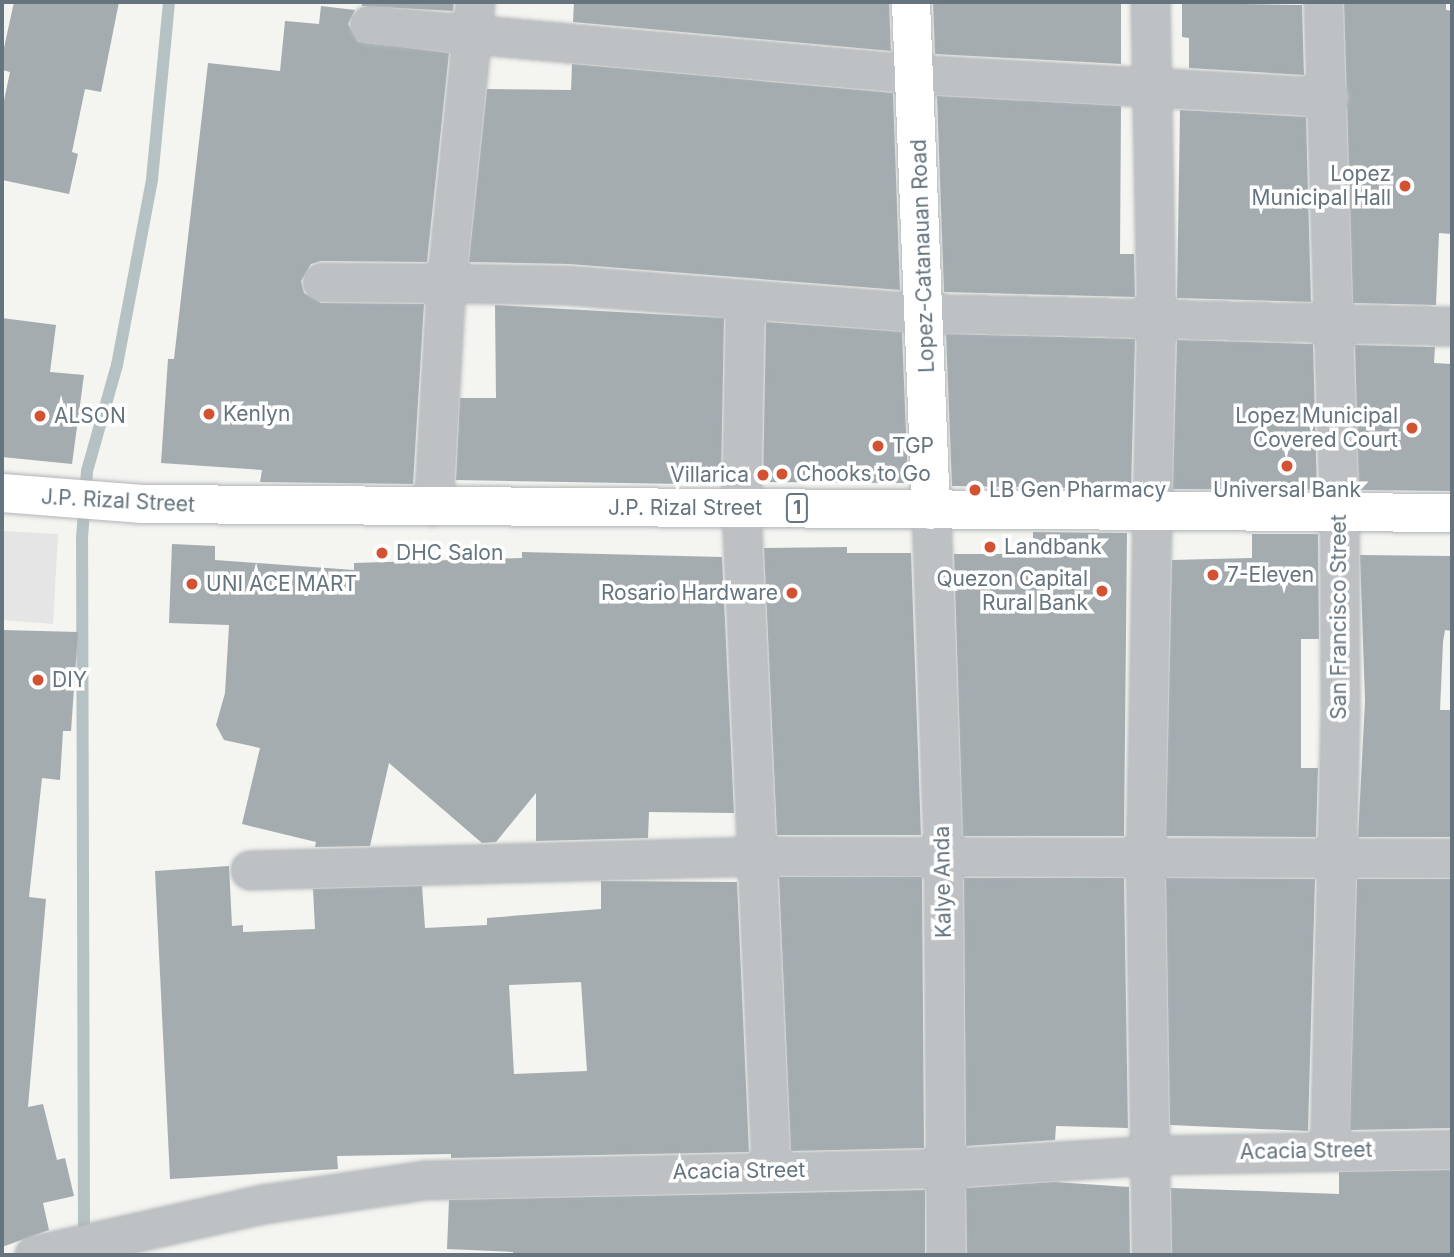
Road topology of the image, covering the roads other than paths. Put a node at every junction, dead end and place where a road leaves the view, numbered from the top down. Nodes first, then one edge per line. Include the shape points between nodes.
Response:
1 (911, 2) edge
2 (1150, 2) edge
3 (1323, 2) edge
4 (472, 19) edge
5 (369, 25) dead end
6 (915, 74) junction
7 (1154, 89) junction
8 (1329, 97) junction
9 (322, 282) dead end
10 (446, 283) junction
11 (745, 299) junction
12 (926, 313) junction
13 (1156, 316) junction
14 (1336, 320) junction
15 (1452, 326) edge
16 (2, 493) edge
17 (433, 508) junction
18 (741, 508) junction
19 (1154, 508) junction
20 (931, 510) junction
21 (1339, 511) junction
22 (1452, 513) edge
23 (943, 854) junction
24 (757, 856) junction
25 (1334, 857) junction
26 (1452, 858) edge
27 (1145, 859) junction
28 (250, 870) dead end
29 (1329, 1149) junction
30 (1452, 1149) edge
31 (1151, 1155) junction
32 (947, 1168) junction
33 (771, 1170) junction
34 (49, 1252) edge
35 (946, 1255) edge
36 (1151, 1255) edge

1 - 6 main road, Lopez-Catanauan Road
2 - 7 street
3 - 8 street, San Francisco Street
4 - 5 street
4 - 6 street
4 - 10 street
6 - 7 street
6 - 12 main road, Lopez-Catanauan Road
7 - 8 street
7 - 13 street
8 - 14 street, San Francisco Street
9 - 10 street
10 - 11 street via 567,285
10 - 17 street
11 - 12 street
11 - 18 street
12 - 13 street
12 - 20 main road, Lopez-Catanauan Road
13 - 14 street
13 - 19 street
14 - 15 street
14 - 21 street, San Francisco Street
16 - 17 main road, J.P. Rizal Street / 1 via 143,504
17 - 18 main road, J.P. Rizal Street / 1
18 - 20 main road, J.P. Rizal Street / 1
18 - 24 street
19 - 20 main road, J.P. Rizal Street / 1
19 - 21 main road, J.P. Rizal Street / 1
19 - 27 street
20 - 23 street, Kalye Anda
21 - 22 main road, J.P. Rizal Street / 1
21 - 25 street, San Francisco Street via 1340,713
23 - 24 street
23 - 27 street
23 - 32 street, Kalye Anda
24 - 28 street
24 - 33 street
25 - 26 street
25 - 27 street
25 - 29 street, San Francisco Street
27 - 31 street
29 - 30 street, Acacia Street
29 - 31 street, Acacia Street
31 - 32 street, Acacia Street
31 - 36 street
32 - 33 street, Acacia Street
32 - 35 street, Kalye Anda
33 - 34 street, Acacia Street via 424,1180 356,1188 107,1236

